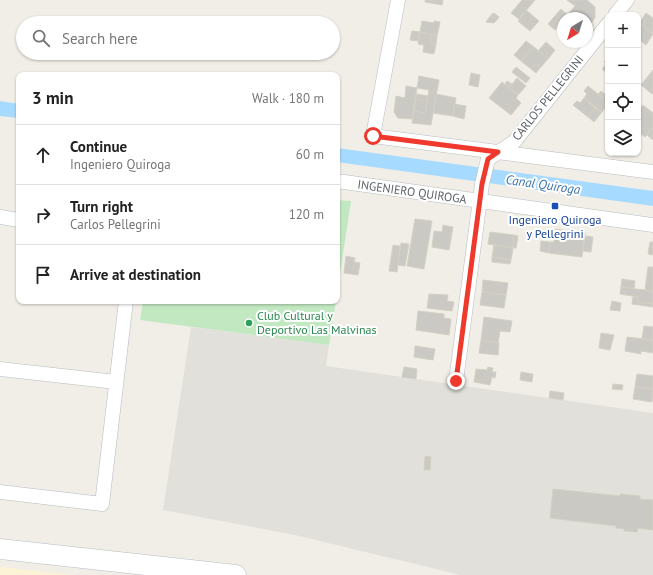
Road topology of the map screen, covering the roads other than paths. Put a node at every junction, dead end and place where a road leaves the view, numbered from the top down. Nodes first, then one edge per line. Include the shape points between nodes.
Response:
1 (398, 0) edge
2 (605, 28) edge
3 (498, 152) junction
4 (653, 172) edge
5 (340, 181) edge
6 (480, 201) junction
7 (0, 217) edge
8 (16, 220) edge
9 (653, 225) edge
10 (126, 304) edge
11 (0, 369) edge
12 (456, 381) dead end
13 (116, 382) junction
14 (0, 492) edge
15 (0, 549) edge
16 (236, 575) edge

1 - 3 street via 373,136
2 - 3 street, CARLOS PELLEGRINI via 514,142
3 - 4 street
3 - 6 street, CARLOS PELLEGRINI via 488,159 485,167
5 - 6 street, INGENIERO QUIROGA
6 - 9 street, INGENIERO QUIROGA
6 - 12 street, CARLOS PELLEGRINI
7 - 8 street
10 - 13 street
11 - 13 street
13 - 14 street via 102,504
15 - 16 main road

